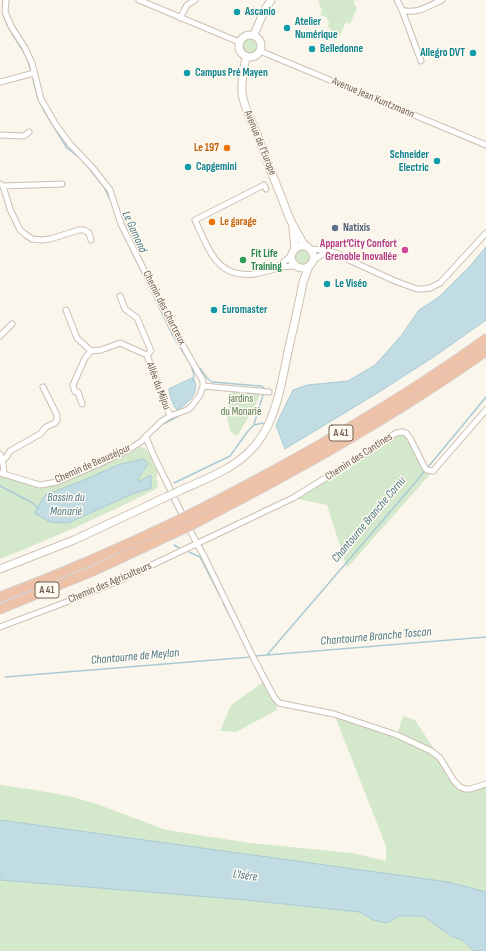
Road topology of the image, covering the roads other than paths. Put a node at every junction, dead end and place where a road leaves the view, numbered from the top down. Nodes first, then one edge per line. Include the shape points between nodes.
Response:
1 (6, 0) edge
2 (139, 0) edge
3 (195, 0) edge
4 (271, 0) edge
5 (397, 0) edge
6 (442, 0) edge
7 (402, 10) junction
8 (180, 18) junction
9 (254, 35) junction
10 (239, 42) junction
11 (260, 51) junction
12 (246, 57) junction
13 (421, 61) dead end
14 (34, 73) junction
15 (0, 82) edge
16 (29, 132) dead end
17 (0, 135) edge
18 (486, 145) edge
19 (62, 184) dead end
20 (1, 185) edge
21 (266, 189) dead end
22 (293, 226) junction
23 (486, 233) edge
24 (91, 240) dead end
25 (309, 248) junction
26 (293, 252) junction
27 (332, 252) junction
28 (311, 263) junction
29 (277, 267) junction
30 (297, 267) junction
31 (303, 282) junction
32 (120, 296) dead end
33 (66, 310) dead end
34 (12, 324) dead end
35 (0, 336) edge
36 (486, 339) edge
37 (91, 350) junction
38 (486, 351) edge
39 (147, 355) junction
40 (203, 386) junction
41 (44, 387) dead end
42 (269, 392) dead end
43 (82, 404) dead end
44 (486, 410) edge
45 (170, 416) junction
46 (146, 436) junction
47 (0, 454) edge
48 (3, 460) junction
49 (2, 474) edge
50 (197, 544) junction
51 (0, 569) edge
52 (0, 597) edge
53 (0, 609) edge
54 (0, 627) edge
55 (486, 784) edge

1 - 14 street, Chemin des Chartreux via 5,12 25,48
2 - 8 street
3 - 8 street via 187,5
4 - 9 main road
5 - 7 street
6 - 7 street via 418,11
7 - 13 street
8 - 10 street
9 - 10 main road via 247,35
9 - 11 main road via 260,41
10 - 12 main road via 239,50
11 - 12 main road via 254,56
11 - 18 street, Avenue Jean Kuntzmann
12 - 22 main road, Avenue de l'Europe via 242,91 244,104
14 - 15 street
14 - 40 street, Chemin des Chartreux via 41,99 56,125 110,190 121,224 203,381
16 - 17 street via 24,136
19 - 20 street
20 - 24 street via 20,230 26,235 42,240 84,230 90,233
21 - 29 street via 264,185 195,220 219,265 238,274 252,275
22 - 25 main road, Avenue de l'Europe
22 - 26 main road, Avenue de l'Europe
23 - 27 street via 440,283 423,289 417,289
25 - 26 main road via 301,246
25 - 27 street
25 - 28 main road, Avenue de l'Europe via 313,253
26 - 29 street
26 - 30 main road, Avenue de l'Europe via 292,261
27 - 28 street via 321,255
28 - 30 main road via 304,268
28 - 31 main road
29 - 30 street
30 - 31 main road, Avenue de l'Europe
31 - 51 main road, bridge via 276,408 267,429 249,452 225,470 74,540
32 - 39 street, Allée du Mijou via 125,309 137,318 151,351
33 - 37 street via 77,338
34 - 35 street
36 - 52 highway, A 41, bridge via 399,398 250,484 111,552
37 - 39 street, Allée du Mijou via 101,350 120,343
37 - 43 street via 73,385
38 - 53 highway, A 41 via 411,401 286,476 189,526 93,571
39 - 45 street, Allée du Mijou
40 - 42 street
40 - 45 street, Chemin de Beauséjour via 192,406
41 - 48 street via 57,420 40,434 10,451
44 - 50 street, Chemin des Cantines via 433,471 426,469 406,433 396,433 293,498
45 - 46 street, Chemin de Beauséjour
46 - 49 street, Chemin de Beauséjour via 128,450 57,482 40,485
46 - 50 street
47 - 48 street, Chemin de Beauséjour
48 - 49 street, Chemin de Beauséjour
50 - 54 street, Chemin des Agriculteurs via 116,582
50 - 55 street via 279,703 334,714 397,735 440,758 460,787 470,789

